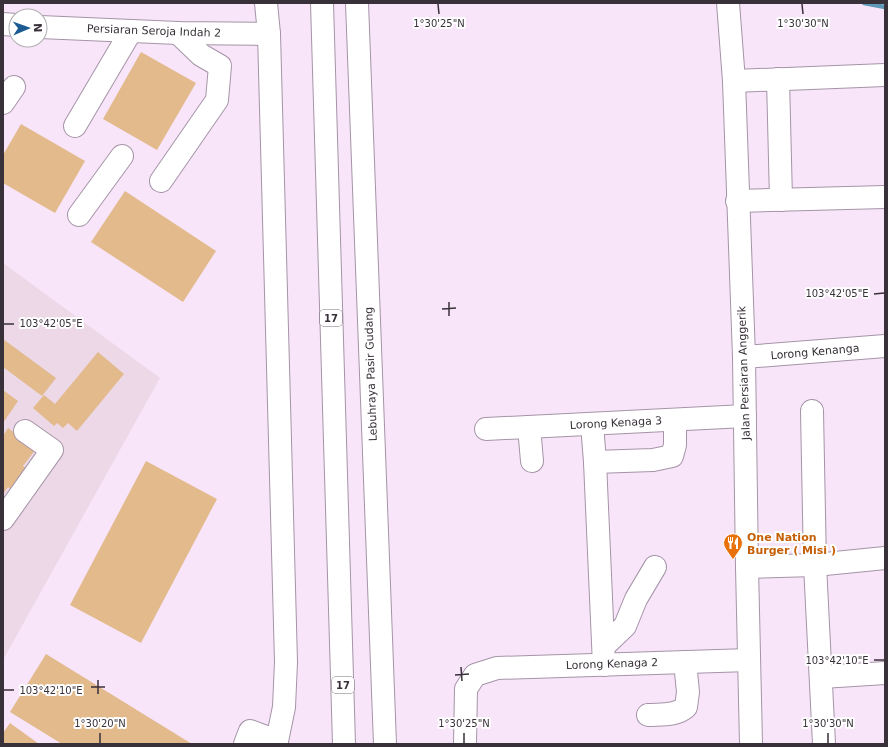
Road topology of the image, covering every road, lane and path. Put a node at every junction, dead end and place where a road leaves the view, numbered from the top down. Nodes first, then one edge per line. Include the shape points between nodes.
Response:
1 (266, 3) edge
2 (358, 3) edge
3 (728, 3) edge
4 (321, 5) edge
5 (48, 27) edge
6 (131, 31) junction
7 (178, 32) junction
8 (269, 34) junction
9 (885, 75) edge
10 (778, 79) junction
11 (734, 81) junction
12 (75, 126) dead end
13 (122, 156) dead end
14 (161, 181) dead end
15 (885, 197) edge
16 (781, 200) junction
17 (737, 201) junction
18 (79, 215) dead end
19 (885, 346) edge
20 (744, 357) junction
21 (812, 411) dead end
22 (745, 416) junction
23 (675, 420) junction
24 (592, 424) junction
25 (530, 427) junction
26 (486, 429) dead end
27 (25, 431) dead end
28 (532, 461) dead end
29 (595, 462) junction
30 (3, 519) edge
31 (885, 558) edge
32 (815, 565) junction
33 (655, 567) dead end
34 (747, 567) junction
35 (341, 626) junction
36 (604, 656) junction
37 (749, 660) junction
38 (685, 662) junction
39 (885, 673) edge
40 (822, 677) junction
41 (648, 715) dead end
42 (277, 742) edge
43 (245, 744) edge
44 (329, 744) edge
45 (344, 744) edge
46 (385, 744) edge
47 (465, 744) edge
48 (751, 744) edge
49 (824, 744) edge

1 - 8 main road
2 - 46 main road, Lebuhraya Pasir Gudang
3 - 11 main road, Jalan Persiaran Anggerik
4 - 35 main road, 17
5 - 6 main road, Persiaran Seroja Indah 2
6 - 7 main road, Persiaran Seroja Indah 2
6 - 12 main road
7 - 8 main road, Persiaran Seroja Indah 2
7 - 14 main road via 201,55 220,66 217,100
8 - 42 main road via 286,662 284,707
9 - 10 main road
10 - 11 main road
10 - 16 main road
11 - 17 main road, Jalan Persiaran Anggerik
13 - 18 main road
15 - 16 main road
16 - 17 main road
17 - 20 main road, Jalan Persiaran Anggerik
19 - 20 main road, Lorong Kenanga
20 - 22 main road, Jalan Persiaran Anggerik
21 - 32 main road
22 - 23 main road, Lorong Kenaga 3
22 - 34 main road, Jalan Persiaran Anggerik
23 - 24 main road, Lorong Kenaga 3
23 - 29 main road via 675,445 672,456 654,460
24 - 25 main road, Lorong Kenaga 3
24 - 29 main road
25 - 26 main road, Lorong Kenaga 3
25 - 28 main road
27 - 30 main road via 52,450
29 - 36 main road
31 - 32 main road
32 - 34 main road
32 - 40 main road
33 - 36 main road via 636,598 625,626
34 - 37 main road, Jalan Persiaran Anggerik
35 - 44 main road via 329,666
35 - 45 main road, 17
36 - 38 main road, Lorong Kenaga 2
36 - 47 main road, Lorong Kenaga 2 via 497,668 475,675 466,689
37 - 38 main road, Lorong Kenaga 2
37 - 48 main road, Jalan Persiaran Anggerik
38 - 41 main road via 688,692 686,707 675,713
39 - 40 main road
40 - 49 main road
42 - 43 main road via 250,731

